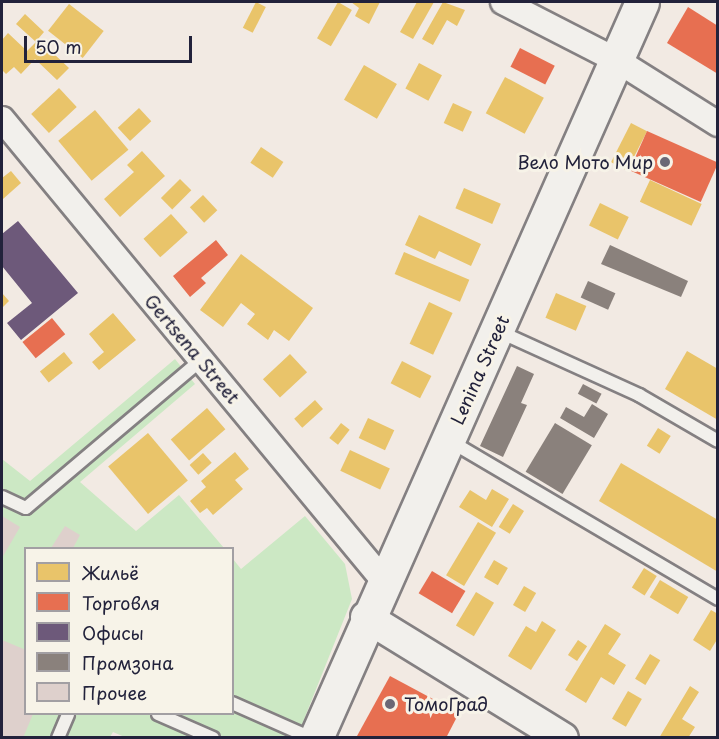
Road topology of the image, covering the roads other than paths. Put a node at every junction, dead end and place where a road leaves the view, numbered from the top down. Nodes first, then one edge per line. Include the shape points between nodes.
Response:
1 (503, 2) edge
2 (642, 2) edge
3 (618, 61) junction
4 (2, 119) edge
5 (717, 124) edge
6 (498, 331) junction
7 (201, 360) junction
8 (449, 440) junction
9 (717, 441) edge
10 (2, 497) edge
11 (383, 580) junction
12 (717, 599) edge
13 (366, 617) junction
14 (234, 704) edge
15 (68, 715) edge
16 (160, 715) edge
17 (58, 738) edge
18 (213, 738) edge
19 (311, 738) edge
20 (316, 738) edge
21 (563, 738) edge

1 - 3 street
2 - 3 main road, Lenina Street
3 - 5 street
3 - 6 main road, Lenina Street
4 - 7 street, Gertsena Street
6 - 8 main road, Lenina Street
6 - 9 lane via 639,395
7 - 10 lane via 26,508
7 - 11 street, Gertsena Street
8 - 11 main road, Lenina Street
8 - 12 lane
11 - 13 main road, Lenina Street
13 - 20 main road, Lenina Street
13 - 21 street
14 - 19 lane
15 - 17 lane
16 - 18 lane

